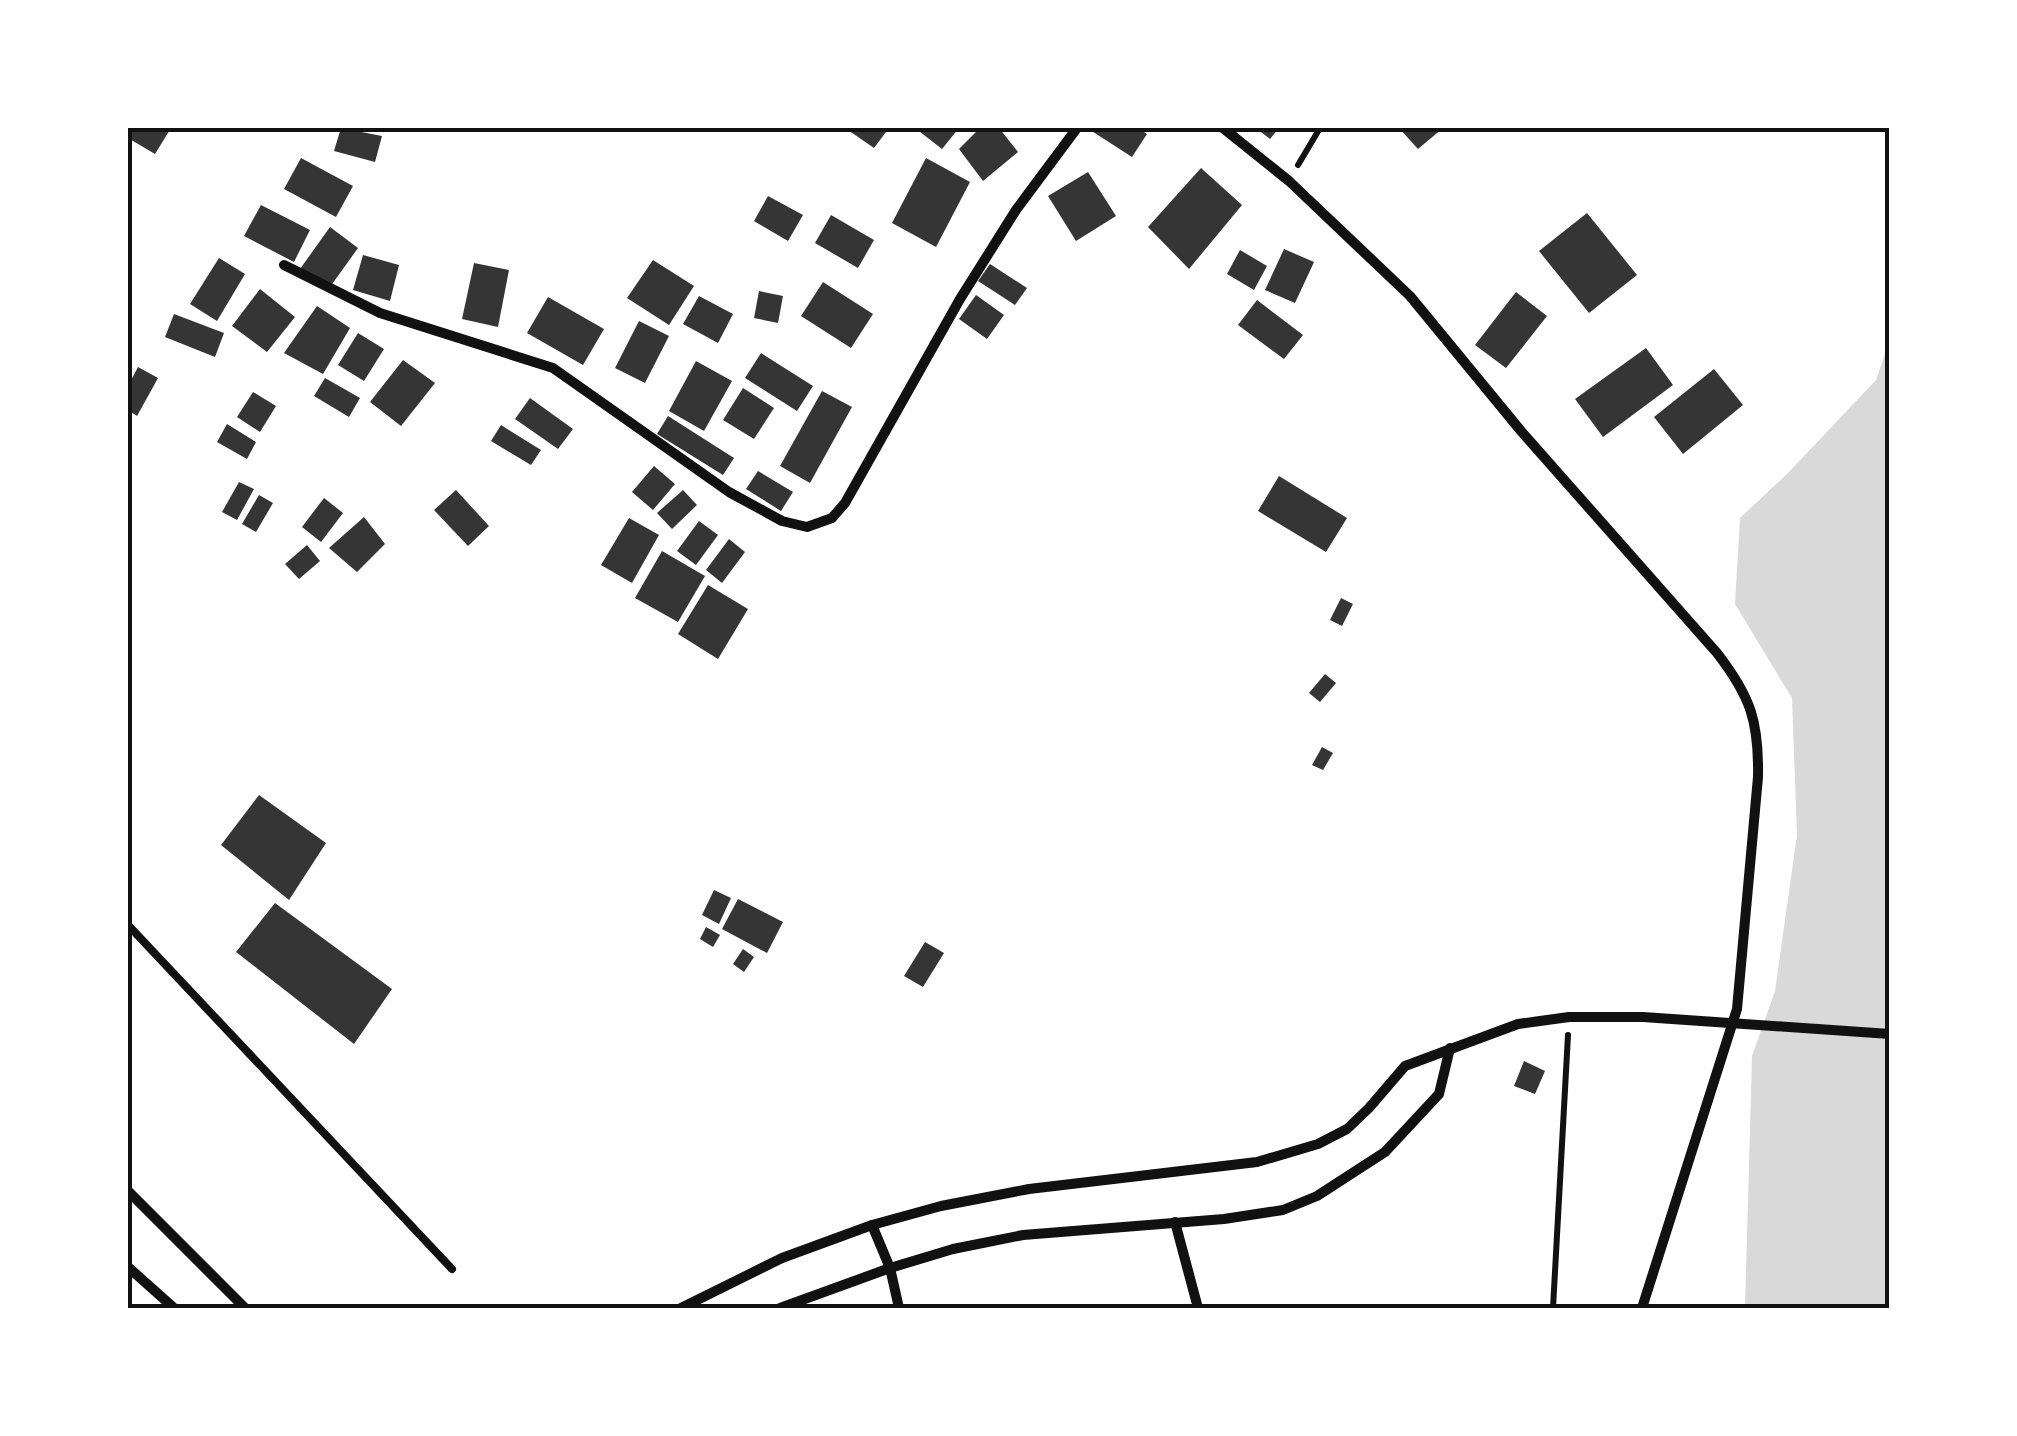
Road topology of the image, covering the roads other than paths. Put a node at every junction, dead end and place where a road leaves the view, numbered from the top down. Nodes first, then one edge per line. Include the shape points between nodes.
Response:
1 (1077, 128) edge
2 (1224, 128) edge
3 (284, 264) dead end
4 (128, 925) edge
5 (1733, 1025) junction
6 (1890, 1034) edge
7 (1450, 1048) junction
8 (128, 1191) edge
9 (1175, 1222) junction
10 (872, 1225) junction
11 (128, 1267) edge
12 (890, 1268) junction
13 (452, 1269) dead end
14 (174, 1308) edge
15 (245, 1308) edge
16 (682, 1308) edge
17 (780, 1308) edge
18 (900, 1308) edge
19 (1198, 1308) edge
20 (1642, 1308) edge

1 - 3 street via 960,298 845,502 832,518 808,527 782,521 729,492 553,368 380,313
2 - 5 street via 1410,296 1741,683 1754,715 1758,777
4 - 13 lane
5 - 6 street
5 - 7 street via 1569,1017 1496,1030
5 - 20 street
7 - 9 street via 1440,1094 1356,1174 1283,1210
7 - 10 street via 1405,1066 1347,1129 1318,1144 1257,1162 1029,1189
8 - 15 street
9 - 12 street via 1023,1234
9 - 19 street
10 - 12 street
10 - 16 street via 782,1258
11 - 14 street
12 - 17 street
12 - 18 street

